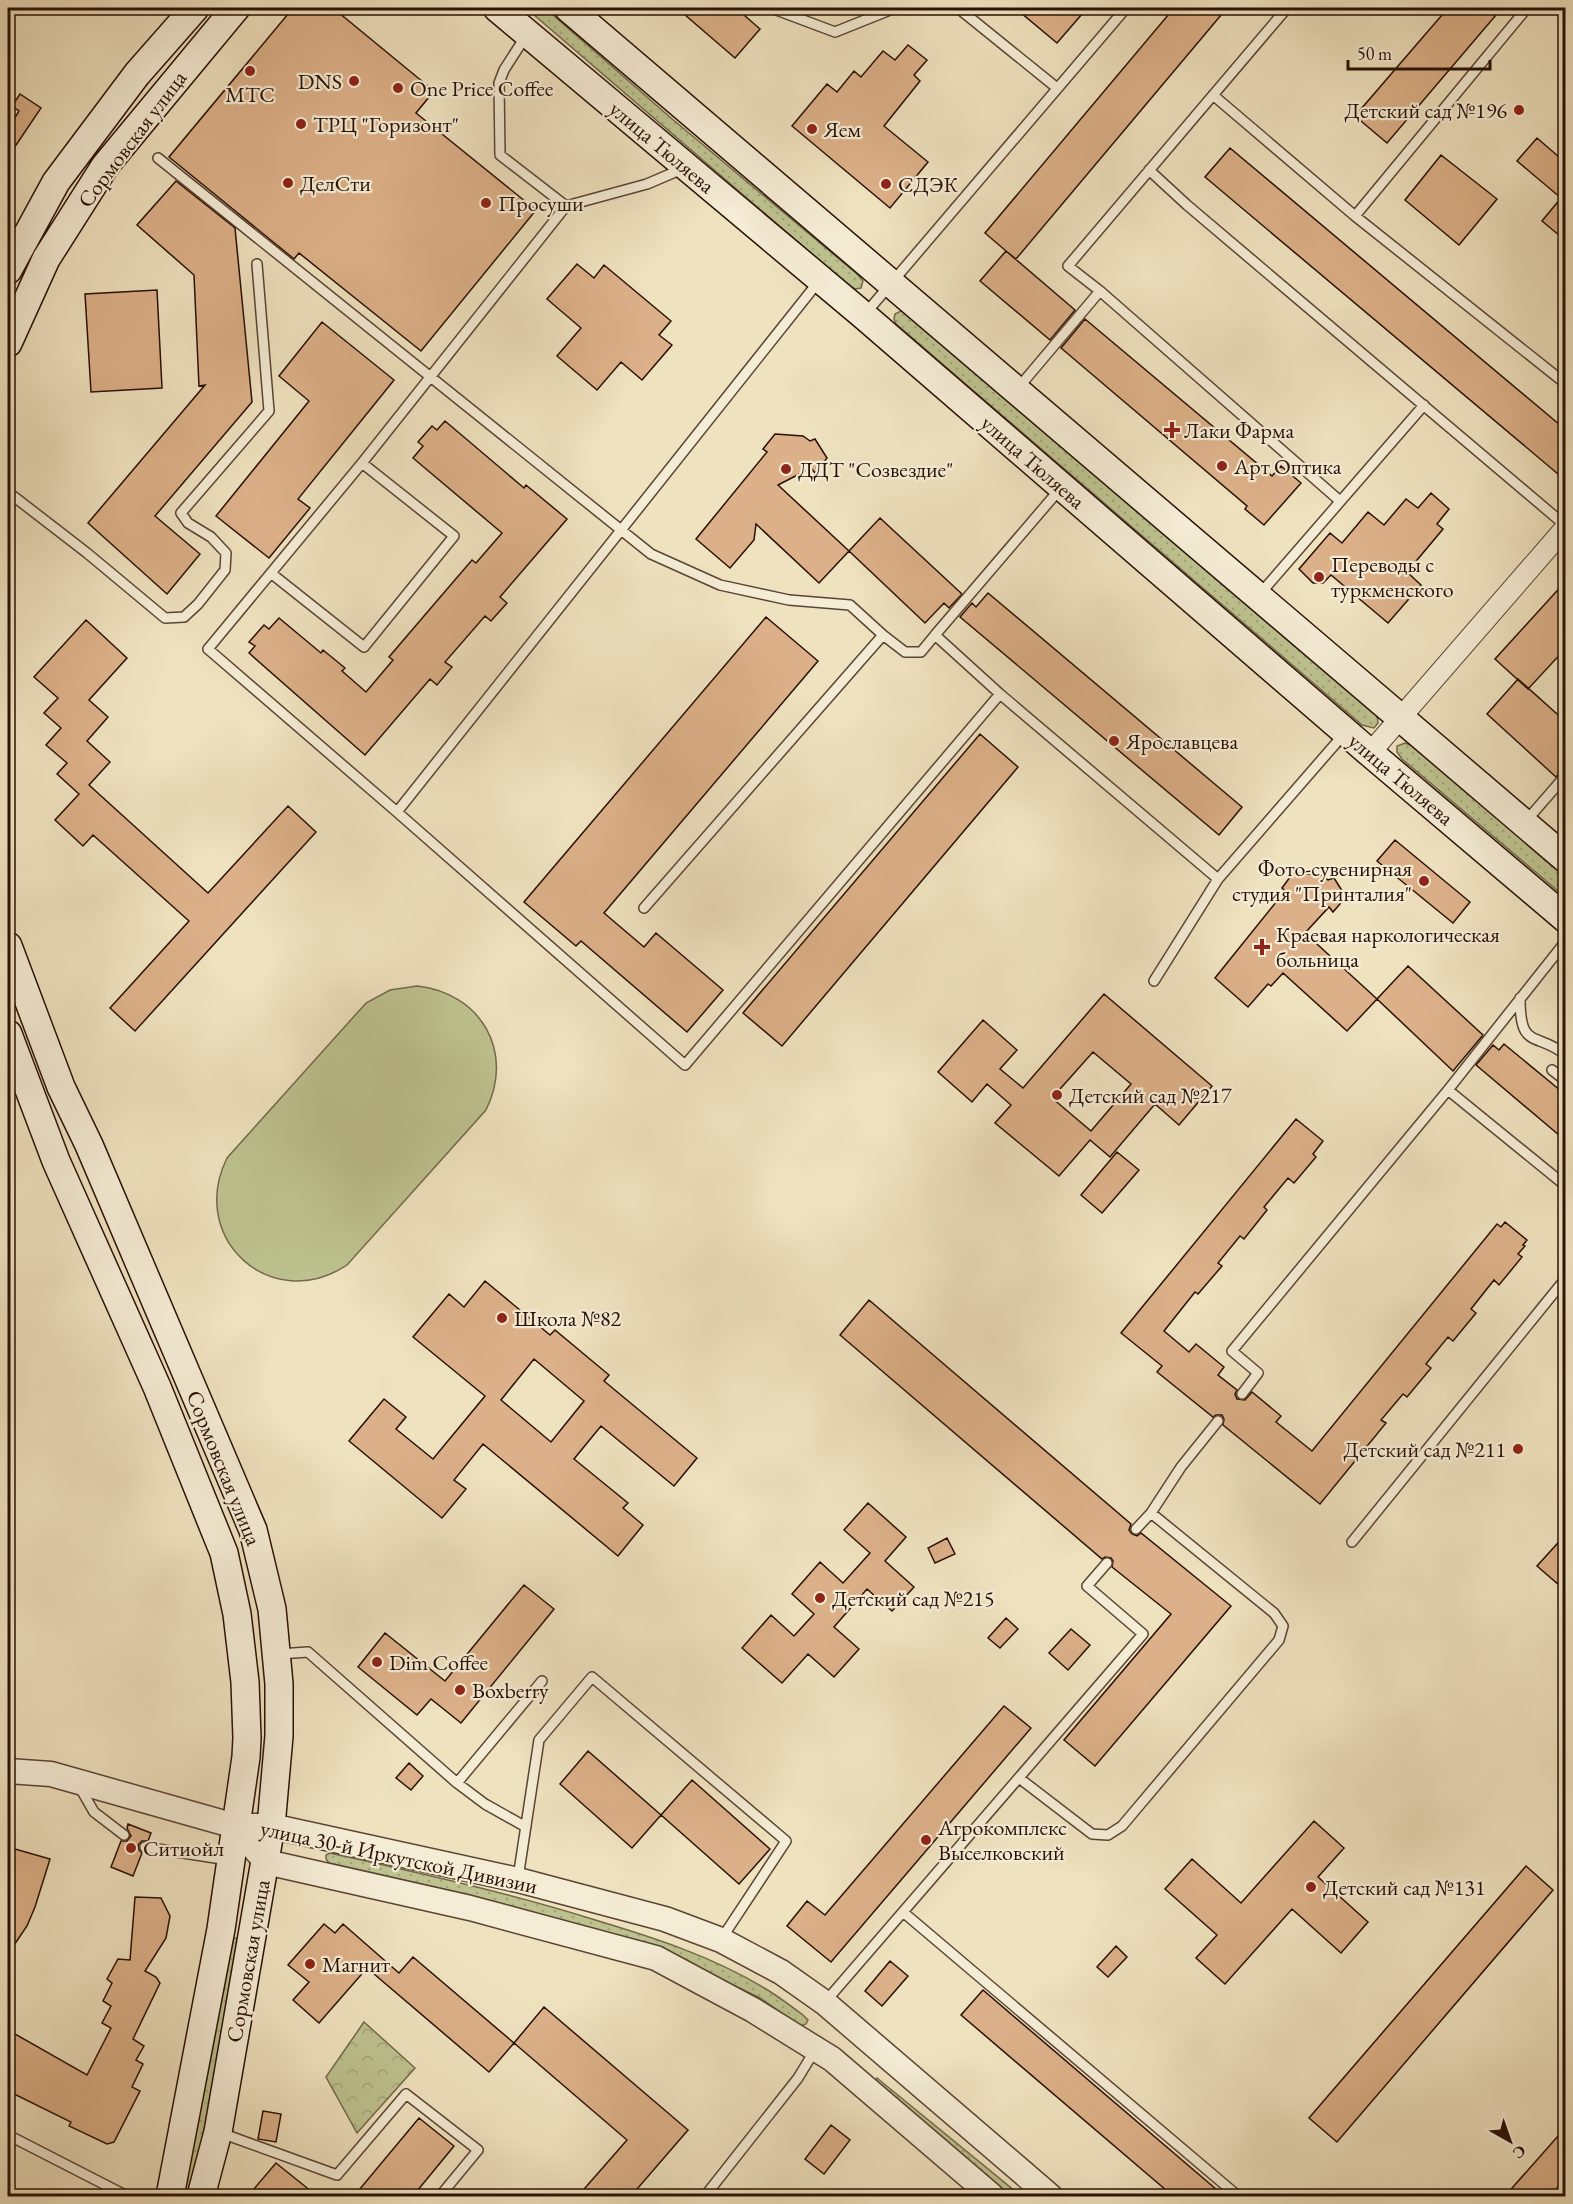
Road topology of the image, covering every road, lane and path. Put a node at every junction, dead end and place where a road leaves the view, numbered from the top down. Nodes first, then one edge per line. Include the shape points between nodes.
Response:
1 (195, 8) edge
2 (236, 8) edge
3 (497, 8) edge
4 (568, 8) edge
5 (771, 8) edge
6 (895, 8) edge
7 (958, 8) edge
8 (1112, 8) edge
9 (1287, 8) edge
10 (1527, 8) edge
11 (1123, 11) edge
12 (527, 33) junction
13 (1057, 88) junction
14 (1213, 95) junction
15 (158, 158) dead end
16 (687, 167) junction
17 (1149, 170) junction
18 (566, 206) junction
19 (1355, 216) junction
20 (257, 264) dead end
21 (8, 270) edge
22 (820, 279) junction
23 (891, 283) junction
24 (1100, 291) junction
25 (863, 315) junction
26 (8, 343) edge
27 (428, 376) junction
28 (1566, 384) edge
29 (1017, 389) junction
30 (1424, 405) junction
31 (362, 462) junction
32 (1062, 487) junction
33 (8, 492) edge
34 (1340, 501) junction
35 (1566, 527) edge
36 (620, 530) junction
37 (272, 574) junction
38 (1258, 597) junction
39 (883, 635) junction
40 (935, 635) junction
41 (1000, 694) junction
42 (1401, 718) junction
43 (1346, 732) junction
44 (1370, 753) junction
45 (1566, 775) edge
46 (397, 812) junction
47 (1524, 824) junction
48 (1566, 859) edge
49 (1218, 879) junction
50 (644, 908) dead end
51 (1566, 919) edge
52 (1566, 941) edge
53 (8, 946) edge
54 (1155, 981) dead end
55 (1520, 998) junction
56 (8, 1034) edge
57 (1566, 1055) edge
58 (1552, 1070) dead end
59 (1566, 1081) edge
60 (1448, 1090) junction
61 (1566, 1186) edge
62 (1566, 1278) edge
63 (1242, 1394) dead end
64 (1218, 1421) dead end
65 (1151, 1513) junction
66 (1136, 1529) dead end
67 (1352, 1542) dead end
68 (1107, 1563) dead end
69 (276, 1655) junction
70 (543, 1680) dead end
71 (8, 1771) edge
72 (1019, 1778) junction
73 (76, 1781) junction
74 (457, 1783) junction
75 (235, 1826) junction
76 (271, 1826) junction
77 (526, 1827) junction
78 (124, 1835) dead end
79 (145, 1847) dead end
80 (231, 1860) junction
81 (266, 1862) junction
82 (518, 1880) junction
83 (903, 1912) junction
84 (721, 1940) junction
85 (825, 2003) junction
86 (856, 2030) junction
87 (824, 2054) junction
88 (219, 2132) junction
89 (8, 2135) edge
90 (127, 2196) edge
91 (170, 2196) edge
92 (201, 2196) edge
93 (440, 2196) edge
94 (705, 2196) edge
95 (992, 2196) edge
96 (1050, 2196) edge
97 (1238, 2196) edge

1 - 21 main road, Сормовская улица via 137,74 56,182
2 - 26 main road, Сормовская улица via 105,166 46,260
3 - 12 main road, улица Тюляева
4 - 23 main road, улица Тюляева
5 - 6 lane via 835,32
7 - 13 lane
8 - 11 lane
9 - 14 lane
10 - 19 lane
11 - 13 lane
12 - 16 main road, улица Тюляева
12 - 18 lane via 500,83 500,155
13 - 23 lane
14 - 17 lane
14 - 19 lane
15 - 27 lane
16 - 18 lane via 647,184
16 - 22 main road, улица Тюляева
17 - 24 lane via 1068,266
17 - 30 lane
18 - 27 lane
19 - 28 lane
20 - 33 lane via 269,411 181,513 226,554 225,570 184,617 165,618
22 - 25 main road, улица Тюляева
22 - 36 lane
23 - 25 lane
23 - 29 main road, улица Тюляева
24 - 29 lane
24 - 34 lane
25 - 32 main road, улица Тюляева
27 - 31 lane
27 - 36 lane
29 - 38 main road, улица Тюляева
30 - 34 lane
30 - 35 lane
31 - 37 lane
31 - 37 lane via 454,536 387,620 364,647
32 - 40 lane
32 - 43 main road, улица Тюляева
34 - 38 lane
35 - 42 street
36 - 39 lane via 651,554 720,585 789,600 850,605
36 - 46 lane
37 - 46 lane via 208,649
38 - 42 main road, улица Тюляева
39 - 40 lane via 905,652 921,652
39 - 50 lane
40 - 41 lane
41 - 46 lane via 685,1065
41 - 49 lane
42 - 44 street
42 - 47 main road, улица Тюляева
43 - 44 main road, улица Тюляева
43 - 49 lane
44 - 51 main road, улица Тюляева
45 - 47 lane
47 - 48 main road, улица Тюляева
49 - 54 lane
52 - 55 lane
53 - 69 main road, Сормовская улица via 62,1087 253,1530 272,1609
55 - 57 lane via 1523,1030 1533,1040
55 - 60 lane
56 - 75 main road, Сормовская улица via 56,1161 157,1387 224,1553 237,1614 245,1682 247,1738
58 - 59 lane
60 - 61 lane
60 - 63 lane via 1232,1351 1258,1373
62 - 67 lane
64 - 65 lane
65 - 66 lane
65 - 72 lane via 1274,1613 1283,1626 1279,1640 1122,1826 1108,1835 1092,1834
68 - 72 lane via 1087,1586 1143,1634
69 - 74 lane via 308,1652
69 - 76 main road, Сормовская улица via 279,1736
70 - 74 lane
71 - 73 street via 51,1774
72 - 83 lane
73 - 75 street
73 - 78 lane via 94,1812
74 - 77 lane
75 - 76 street, улица 30-й Иркутской Дивизии
75 - 80 main road, Сормовская улица
75 - 81 street, улица 30-й Иркутской Дивизии
76 - 81 main road, Сормовская улица
76 - 82 street, улица 30-й Иркутской Дивизии
77 - 82 lane
77 - 84 lane via 539,1740 592,1677 786,1841
79 - 80 lane
80 - 91 main road, Сормовская улица
81 - 87 street, улица 30-й Иркутской Дивизии via 470,1908 656,1958
81 - 88 main road, Сормовская улица
82 - 84 street, улица 30-й Иркутской Дивизии via 665,1919
83 - 85 lane
83 - 97 lane
84 - 85 street, улица 30-й Иркутской Дивизии via 781,1972
85 - 86 street, улица 30-й Иркутской Дивизии
86 - 87 street
86 - 96 street, улица 30-й Иркутской Дивизии
87 - 94 lane via 798,2078
87 - 95 street, улица 30-й Иркутской Дивизии
88 - 92 main road, Сормовская улица
88 - 93 lane via 337,2175 406,2094 478,2150
89 - 90 lane

